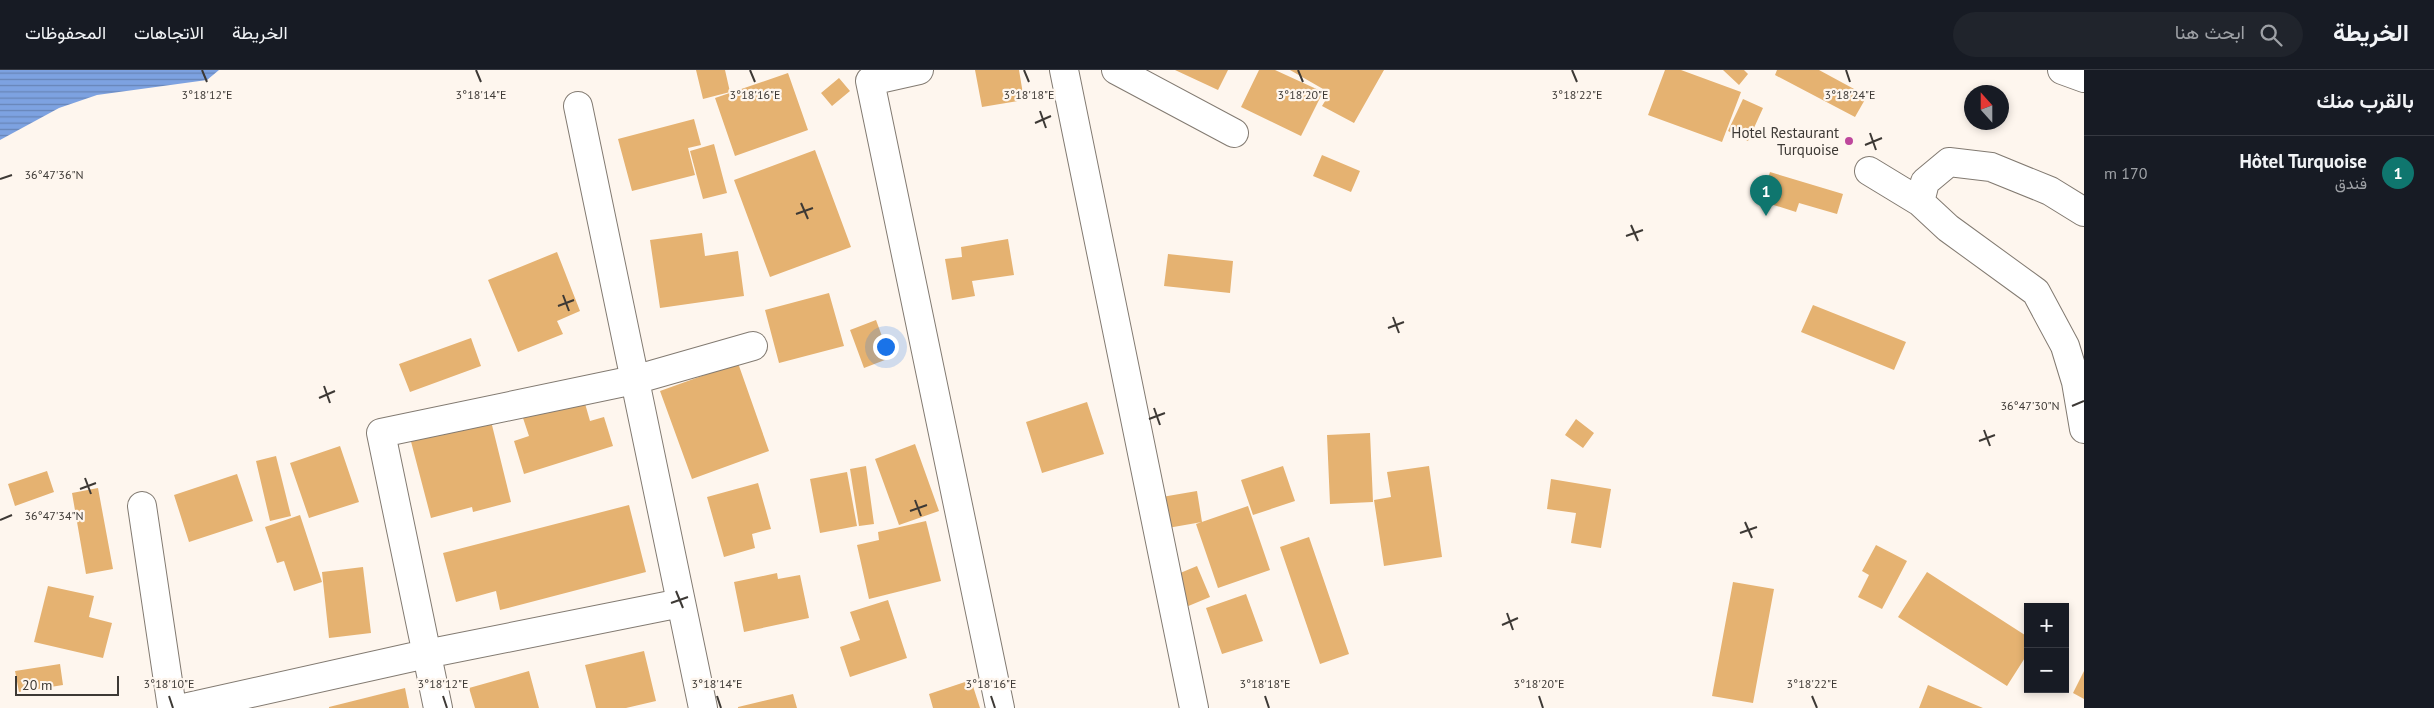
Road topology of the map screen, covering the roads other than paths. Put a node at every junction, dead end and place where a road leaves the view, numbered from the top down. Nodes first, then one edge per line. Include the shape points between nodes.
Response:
1 (919, 70) edge
2 (1064, 70) edge
3 (1116, 70) edge
4 (2062, 70) edge
5 (2084, 78) edge
6 (578, 106) dead end
7 (1234, 133) dead end
8 (1869, 171) dead end
9 (1920, 202) junction
10 (2084, 212) edge
11 (753, 346) dead end
12 (634, 380) junction
13 (2084, 429) edge
14 (142, 506) dead end
15 (681, 603) junction
16 (426, 654) junction
17 (172, 708) edge
18 (184, 708) edge
19 (438, 708) edge
20 (704, 708) edge
21 (1000, 708) edge
22 (1194, 708) edge

1 - 21 street via 870,81
2 - 22 street
3 - 7 street
4 - 5 street
6 - 12 street
8 - 9 street
9 - 10 street via 1925,182 1949,162 1991,167 2050,192
9 - 13 street via 1948,228 2036,292 2065,346 2076,382
11 - 12 street
12 - 15 street
12 - 16 street via 381,433
14 - 17 street
15 - 16 street
15 - 20 street
16 - 18 street
16 - 19 street

